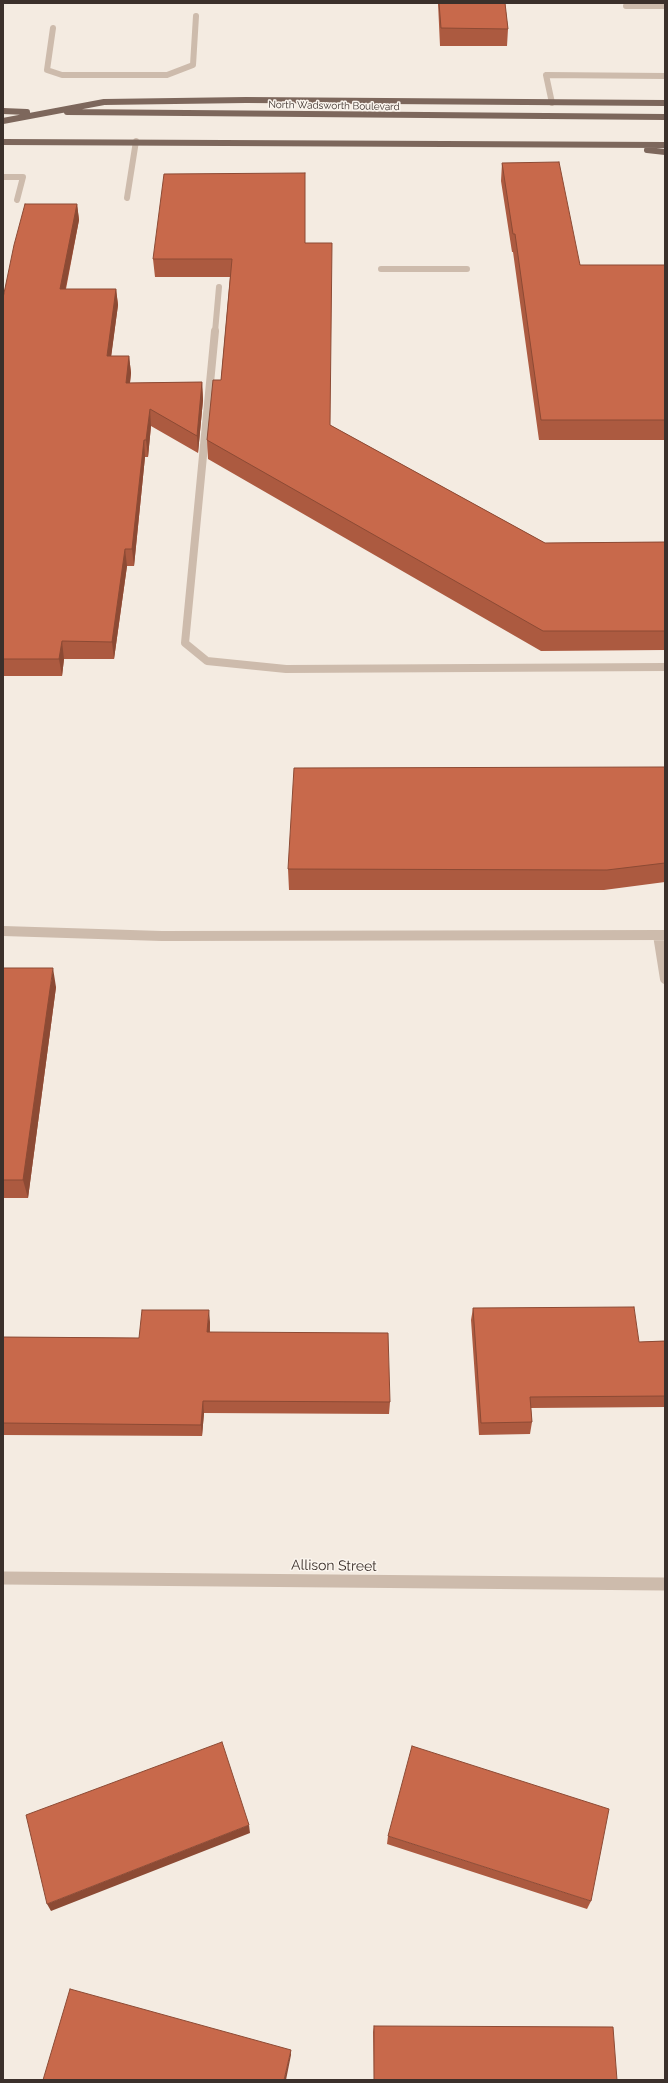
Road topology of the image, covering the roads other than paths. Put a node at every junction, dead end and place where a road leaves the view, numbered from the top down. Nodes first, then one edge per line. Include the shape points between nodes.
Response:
1 (626, 6) dead end
2 (665, 6) edge
3 (196, 16) dead end
4 (53, 28) dead end
5 (665, 76) edge
6 (552, 103) junction
7 (665, 103) edge
8 (3, 112) edge
9 (49, 112) junction
10 (665, 117) edge
11 (3, 121) edge
12 (136, 141) junction
13 (3, 142) edge
14 (616, 144) junction
15 (665, 145) edge
16 (665, 152) edge
17 (3, 177) edge
18 (128, 198) dead end
19 (17, 200) dead end
20 (381, 269) dead end
21 (467, 269) dead end
22 (220, 287) edge
23 (665, 667) edge
24 (3, 931) edge
25 (661, 935) edge
26 (665, 979) edge
27 (3, 1578) edge
28 (665, 1584) edge

1 - 2 street
3 - 4 street via 193,65 168,75 62,75 47,70
5 - 6 street via 546,75
6 - 7 main road
6 - 9 main road via 246,100 104,102
8 - 9 main road, North Wadsworth Boulevard
9 - 10 main road, North Wadsworth Boulevard
9 - 11 main road
12 - 13 main road
12 - 14 main road
12 - 18 street
14 - 15 main road
14 - 16 main road
17 - 19 street via 23,177
20 - 21 street
22 - 23 street via 185,642 207,661 286,668
24 - 25 street via 162,936
25 - 26 street
27 - 28 street, Allison Street

